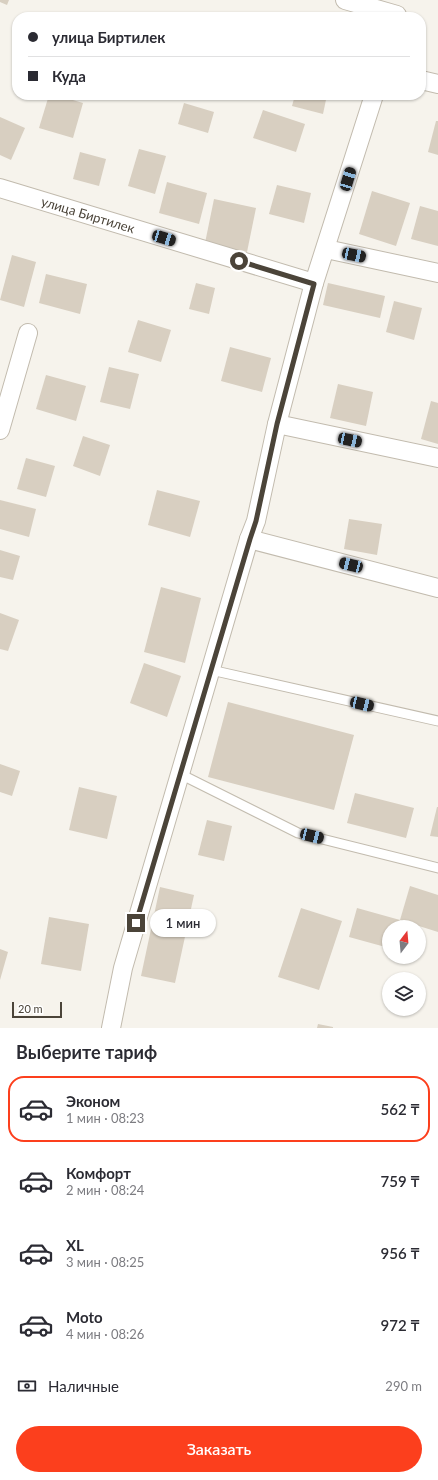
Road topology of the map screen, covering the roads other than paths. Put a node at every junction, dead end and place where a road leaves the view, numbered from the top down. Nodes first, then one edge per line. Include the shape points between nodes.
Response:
1 (345, 0) edge
2 (397, 11) edge
3 (426, 81) edge
4 (438, 84) edge
5 (372, 100) edge
6 (0, 188) edge
7 (326, 249) junction
8 (438, 273) edge
9 (314, 284) junction
10 (28, 333) dead end
11 (277, 424) junction
12 (0, 430) edge
13 (438, 458) edge
14 (250, 539) junction
15 (438, 588) edge
16 (211, 670) junction
17 (438, 721) edge
18 (180, 774) junction
19 (438, 868) edge
20 (111, 1028) edge

1 - 2 street
3 - 4 street
5 - 7 street
6 - 9 street, улица Биртилек
7 - 8 street
7 - 9 street
9 - 11 street
10 - 12 street
11 - 13 street
11 - 14 street
14 - 15 street
14 - 16 street
16 - 17 lane
16 - 18 street
18 - 19 lane via 298,833
18 - 20 street via 123,968

